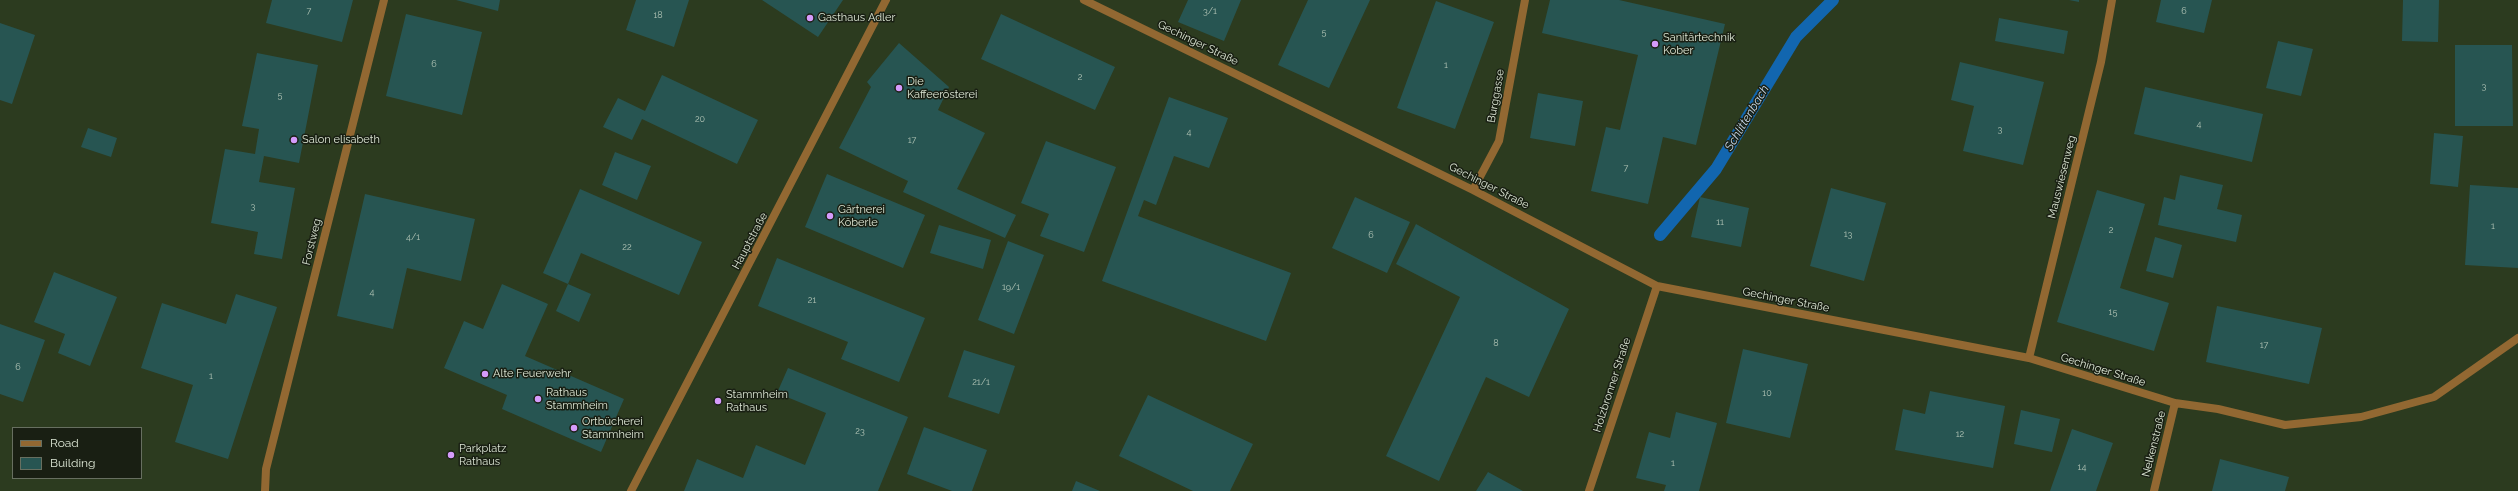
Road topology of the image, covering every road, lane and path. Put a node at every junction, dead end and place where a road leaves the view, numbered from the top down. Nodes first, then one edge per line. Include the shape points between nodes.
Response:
1 (384, 0) edge
2 (886, 0) edge
3 (1084, 0) edge
4 (1525, 0) edge
5 (2112, 0) edge
6 (1473, 190) junction
7 (1657, 286) junction
8 (2518, 338) edge
9 (2029, 358) junction
10 (2175, 403) junction
11 (265, 491) edge
12 (631, 491) edge
13 (1589, 491) edge
14 (2154, 491) edge

1 - 11 street, Forstweg via 266,468
2 - 12 street, Hauptstraße
3 - 6 street, Gechinger Straße
4 - 6 street, Burggasse via 1499,141
5 - 9 street, Mauswiesenweg via 2101,62
6 - 7 street, Gechinger Straße
7 - 9 street, Gechinger Straße
7 - 13 street, Holzbronner Straße
8 - 10 street, Gechinger Straße via 2434,397 2361,417 2285,426 2218,409
9 - 10 street, Gechinger Straße
10 - 14 street, Nelkenstraße

